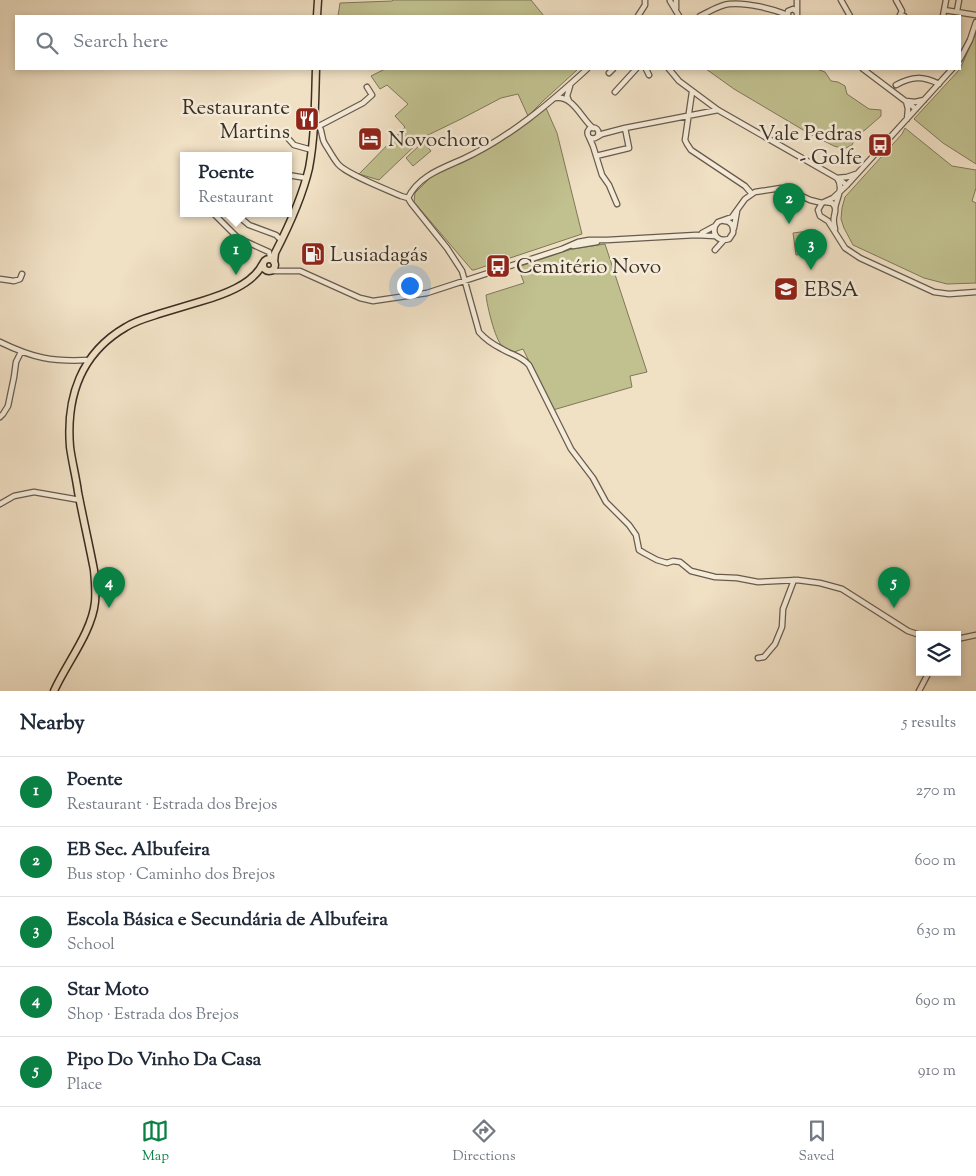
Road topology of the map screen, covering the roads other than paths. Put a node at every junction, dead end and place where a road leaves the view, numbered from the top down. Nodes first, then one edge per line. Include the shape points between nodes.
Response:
1 (317, 0) edge
2 (645, 0) edge
3 (673, 0) edge
4 (796, 0) edge
5 (841, 0) edge
6 (896, 0) edge
7 (946, 0) edge
8 (959, 0) edge
9 (944, 10) junction
10 (957, 11) junction
11 (788, 13) edge
12 (317, 15) edge
13 (639, 15) edge
14 (678, 15) edge
15 (702, 15) edge
16 (797, 15) edge
17 (849, 15) edge
18 (900, 15) edge
19 (943, 15) edge
20 (976, 15) edge
21 (976, 22) edge
22 (961, 57) edge
23 (316, 70) edge
24 (586, 70) edge
25 (612, 70) edge
26 (635, 70) edge
27 (646, 70) edge
28 (670, 70) edge
29 (864, 70) edge
30 (951, 70) edge
31 (609, 73) dead end
32 (649, 75) dead end
33 (570, 84) junction
34 (938, 84) junction
35 (896, 85) dead end
36 (367, 87) dead end
37 (561, 92) junction
38 (615, 92) dead end
39 (692, 92) junction
40 (552, 99) junction
41 (567, 99) junction
42 (924, 100) junction
43 (906, 101) junction
44 (916, 109) junction
45 (718, 110) junction
46 (579, 113) junction
47 (689, 116) junction
48 (907, 119) junction
49 (317, 126) junction
50 (625, 128) junction
51 (595, 129) junction
52 (612, 132) junction
53 (285, 135) dead end
54 (588, 135) junction
55 (597, 137) junction
56 (322, 138) junction
57 (312, 141) junction
58 (312, 150) junction
59 (596, 156) junction
60 (858, 172) junction
61 (292, 176) edge
62 (306, 178) junction
63 (837, 178) junction
64 (847, 185) junction
65 (839, 193) junction
66 (752, 194) junction
67 (408, 198) junction
68 (810, 200) junction
69 (824, 202) junction
70 (617, 204) dead end
71 (835, 208) junction
72 (738, 210) junction
73 (818, 210) junction
74 (835, 214) junction
75 (217, 217) edge
76 (239, 217) edge
77 (244, 217) edge
78 (825, 219) junction
79 (723, 220) junction
80 (245, 222) junction
81 (715, 226) junction
82 (734, 230) junction
83 (696, 235) junction
84 (716, 237) junction
85 (838, 238) junction
86 (724, 240) junction
87 (281, 241) junction
88 (266, 260) junction
89 (273, 268) junction
90 (22, 274) dead end
91 (0, 279) edge
92 (464, 281) junction
93 (245, 282) junction
94 (976, 292) edge
95 (0, 342) edge
96 (22, 352) junction
97 (89, 360) junction
98 (0, 417) edge
99 (80, 500) junction
100 (0, 504) edge
101 (794, 580) junction
102 (916, 634) edge
103 (976, 635) edge
104 (961, 637) edge
105 (758, 658) dead end
106 (926, 676) edge
107 (54, 690) edge
108 (919, 691) edge

1 - 12 main road
2 - 13 street
3 - 14 street
4 - 11 street
4 - 16 street
5 - 17 street
6 - 18 street via 902,11
7 - 9 street
8 - 10 street
9 - 10 street
9 - 19 street
10 - 20 street
11 - 15 street via 729,4
11 - 16 street via 794,9
21 - 22 street
23 - 49 main road
24 - 33 street
25 - 31 street
26 - 38 street
27 - 32 street
28 - 39 street
29 - 43 street
30 - 34 street
33 - 37 street
33 - 41 street
34 - 35 street via 920,78
34 - 42 street
36 - 49 street via 372,95 363,103
37 - 40 street
37 - 41 street
39 - 45 street
39 - 47 street
40 - 41 street
40 - 67 street via 480,151 425,178
41 - 46 street
42 - 43 street
42 - 44 street
43 - 44 street
43 - 48 street
44 - 48 street
45 - 47 street
45 - 63 street
46 - 51 street
46 - 54 street
47 - 50 street
47 - 66 street via 687,144
48 - 60 street
49 - 56 street
49 - 57 main road
50 - 52 street
50 - 59 street via 629,148
51 - 52 street
51 - 54 street via 589,130
51 - 55 street
52 - 55 street
53 - 58 street via 294,145
54 - 55 street
54 - 59 street
56 - 57 street
56 - 67 street via 339,165
57 - 58 main road
58 - 62 main road
59 - 70 street
60 - 63 street
60 - 64 street
61 - 62 street
62 - 87 main road via 298,205
63 - 64 street
63 - 65 street
64 - 65 street
65 - 69 street
65 - 71 street
66 - 68 street via 781,188
66 - 72 street via 744,199
67 - 92 street via 447,248 462,271
68 - 69 street
68 - 73 street
69 - 71 street via 832,203
69 - 73 street
71 - 74 street
72 - 79 street
72 - 82 street
73 - 78 street
74 - 78 street
74 - 85 street via 833,219
75 - 88 street via 238,238 269,252
76 - 80 street
77 - 80 street
78 - 85 street
79 - 81 street
79 - 82 street via 732,224
80 - 87 street
81 - 83 street
81 - 84 street
82 - 86 street via 731,237
83 - 84 street
83 - 92 street via 607,240 562,249
84 - 86 street
84 - 86 street via 715,250
85 - 94 street via 845,248 860,258 928,290 949,294
87 - 88 main road
87 - 89 main road
88 - 89 main road via 270,259
88 - 89 main road via 265,270
88 - 93 main road via 259,271
89 - 92 street via 300,271 373,301 427,293
89 - 93 main road
90 - 91 street via 14,281
92 - 101 street via 479,332 529,365 571,449 606,502 636,535 639,550 657,560 680,562 691,571 715,577 758,582
93 - 97 main road via 226,293 132,324 107,340
95 - 96 street
96 - 97 street via 51,360
96 - 98 street via 16,362 8,406
97 - 99 main road via 75,389 70,423 70,449
99 - 100 street via 34,492 14,496
99 - 107 main road via 94,570 95,602 85,633
101 - 102 street via 842,589
101 - 105 street via 775,644 764,657
103 - 104 street
106 - 108 street

